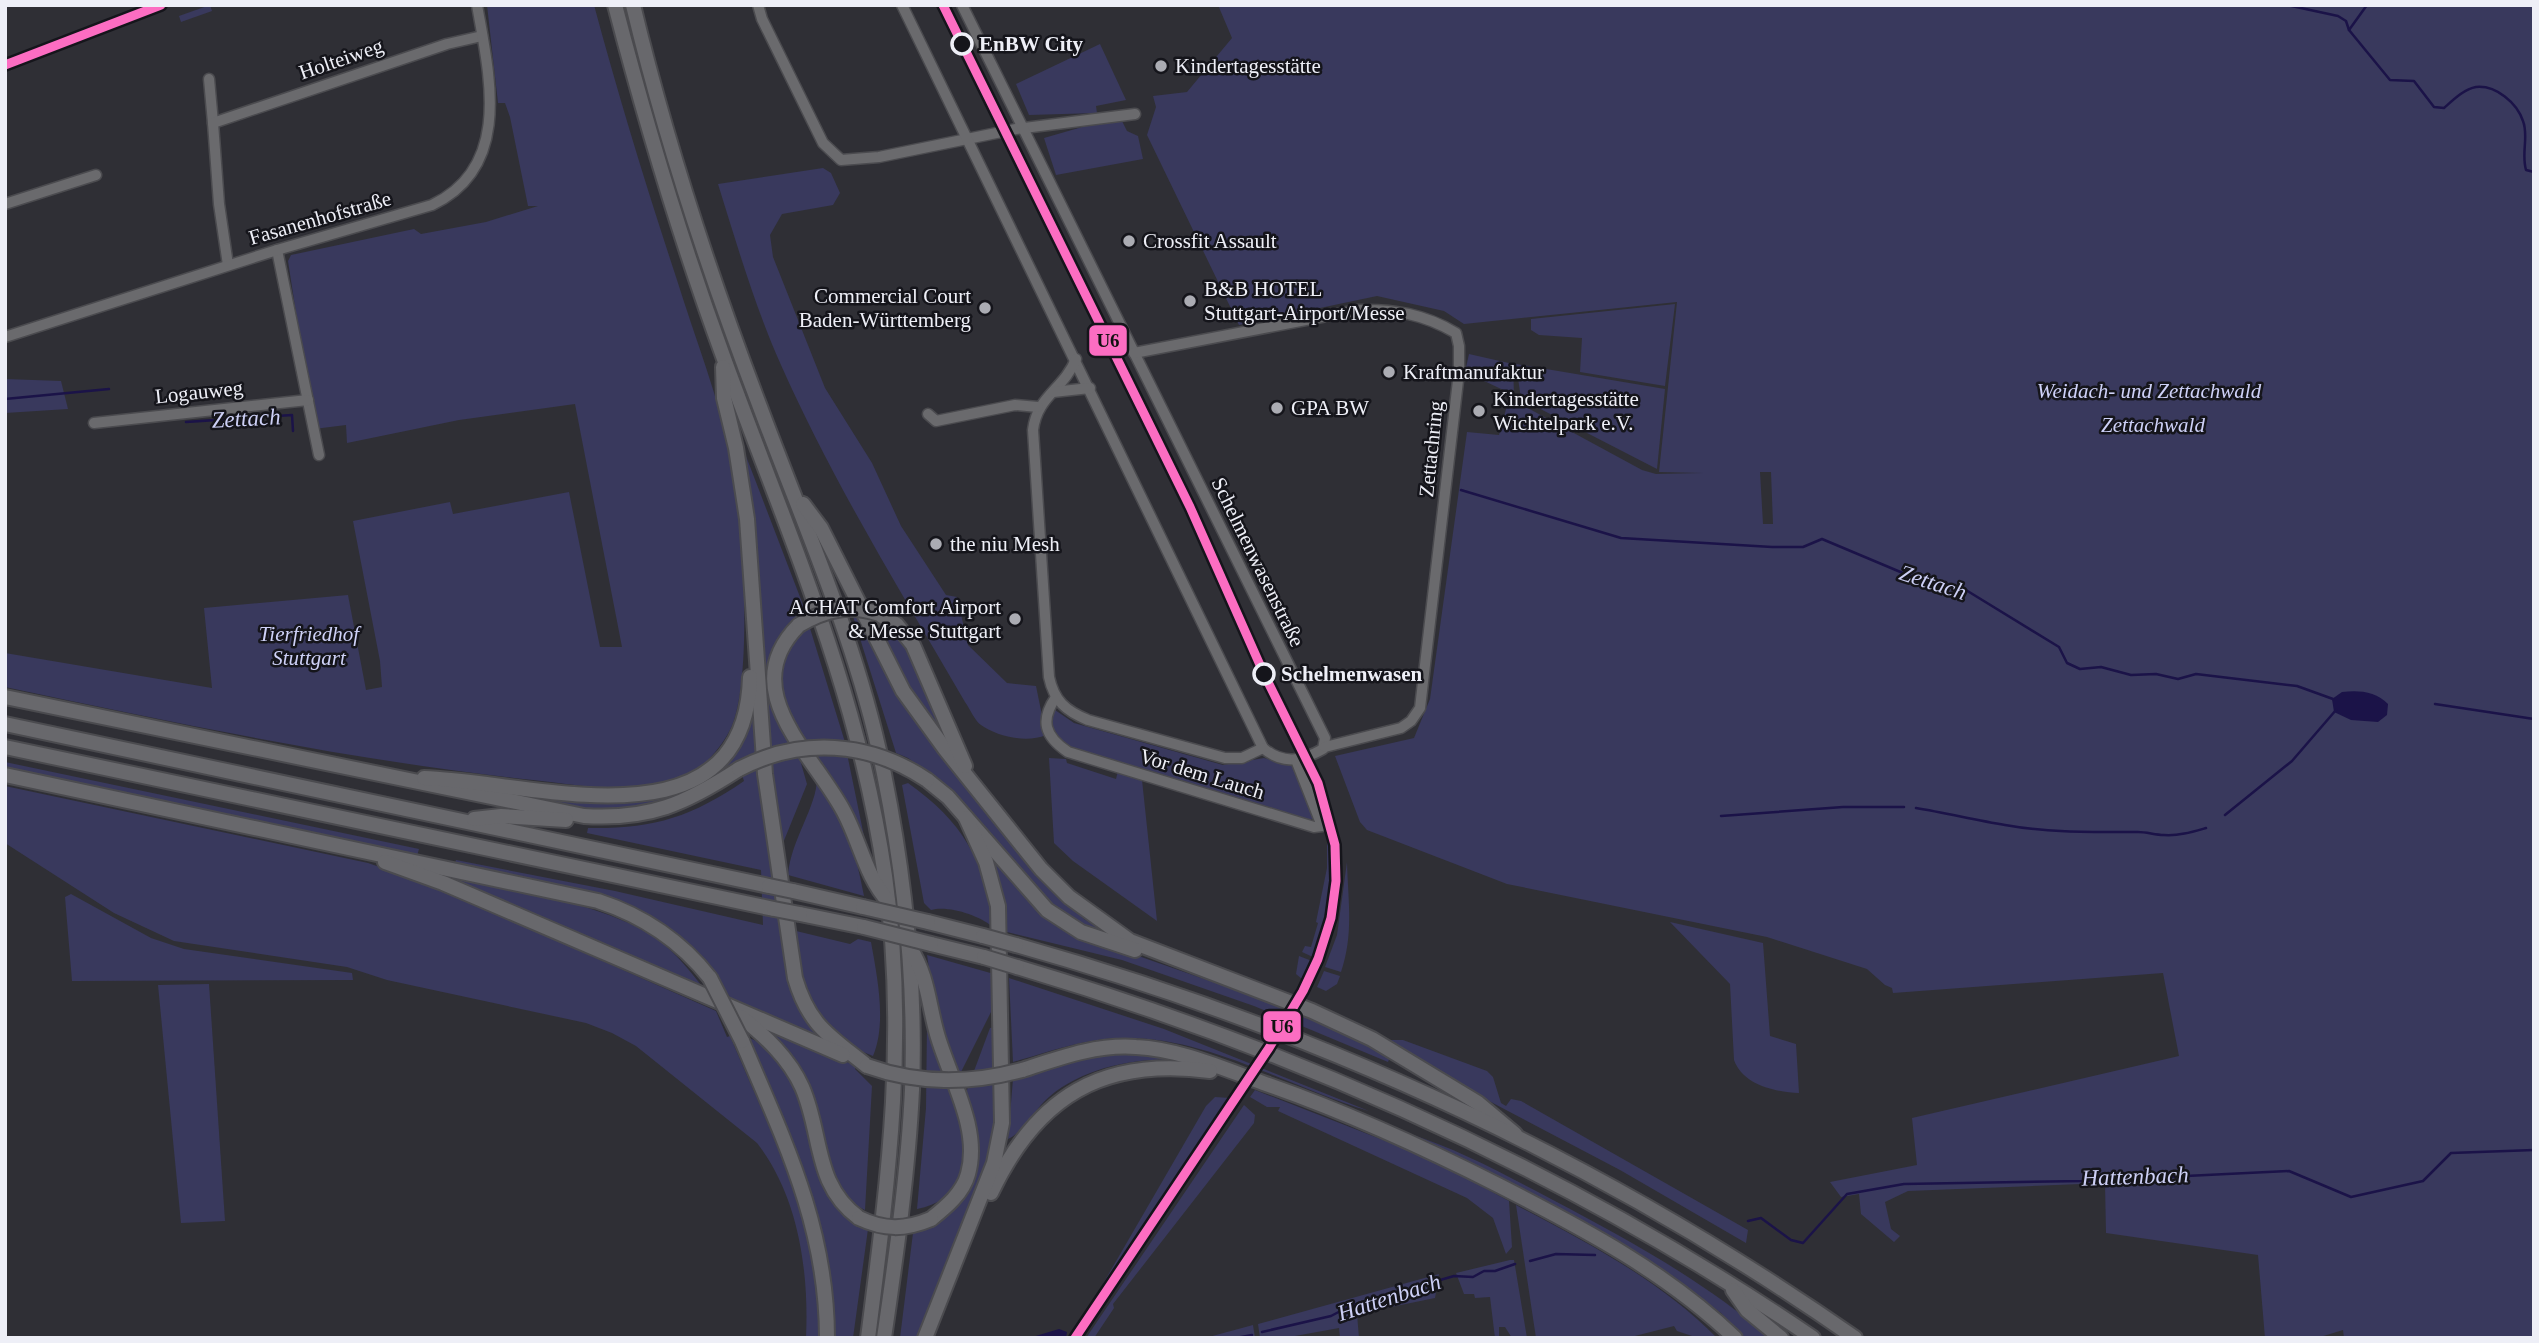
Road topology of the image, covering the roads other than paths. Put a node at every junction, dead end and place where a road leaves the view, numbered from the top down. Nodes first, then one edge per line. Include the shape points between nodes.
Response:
1 (477, 5) edge
2 (615, 5) edge
3 (633, 5) edge
4 (758, 5) edge
5 (902, 5) edge
6 (962, 5) edge
7 (482, 36) junction
8 (209, 79) dead end
9 (1135, 114) dead end
10 (213, 122) junction
11 (1023, 128) junction
12 (968, 137) junction
13 (96, 175) dead end
14 (5, 204) edge
15 (277, 250) junction
16 (228, 265) junction
17 (5, 337) edge
18 (1134, 353) junction
19 (723, 355) junction
20 (1076, 359) junction
21 (1090, 388) junction
22 (1052, 392) junction
23 (308, 400) junction
24 (1038, 407) junction
25 (928, 414) dead end
26 (94, 423) dead end
27 (319, 455) dead end
28 (789, 484) junction
29 (756, 641) junction
30 (1056, 696) junction
31 (5, 697) edge
32 (5, 724) edge
33 (5, 747) edge
34 (1325, 747) junction
35 (1263, 748) junction
36 (1296, 761) junction
37 (5, 775) edge
38 (384, 776) junction
39 (971, 781) junction
40 (584, 816) junction
41 (966, 818) junction
42 (462, 821) junction
43 (369, 851) junction
44 (888, 901) junction
45 (909, 944) junction
46 (1194, 967) junction
47 (729, 1007) junction
48 (867, 1066) junction
49 (1242, 1075) junction
50 (1516, 1134) junction
51 (973, 1216) junction
52 (1728, 1283) junction
53 (827, 1338) edge
54 (868, 1338) edge
55 (884, 1338) edge
56 (925, 1338) edge
57 (1735, 1338) edge
58 (1781, 1338) edge
59 (1813, 1338) edge
60 (1855, 1338) edge

1 - 7 street, Fasanenhofstraße
2 - 19 highway via 673,210
3 - 28 highway via 696,227
4 - 12 street via 831,153 841,160 879,157
5 - 12 street
6 - 11 street, Schelmenwasenstraße
7 - 10 street, Holteiweg
7 - 15 street, Fasanenhofstraße via 490,127 478,160 460,186 432,205
8 - 10 street
9 - 11 street
10 - 16 street
11 - 12 street
11 - 18 street, Schelmenwasenstraße
12 - 20 street
13 - 14 street
15 - 16 street, Fasanenhofstraße
15 - 23 street
16 - 17 street, Fasanenhofstraße
18 - 34 street, Schelmenwasenstraße via 1325,738
18 - 34 street, Zettachring via 1357,310 1401,312 1433,320 1456,333 1459,372 1420,708 1401,728
19 - 29 highway via 724,398 747,519
19 - 44 highway via 844,685 868,781
20 - 21 street
20 - 22 street via 1069,377
21 - 22 street
21 - 35 street
22 - 24 street
23 - 26 street, Logauweg
23 - 27 street
24 - 25 street via 1015,405 936,421
24 - 30 street, Vor dem Lauch via 1034,442 1049,677
28 - 39 highway via 821,528 903,691
28 - 45 highway via 832,594 871,720 897,841
29 - 38 highway via 747,707 738,734 710,768 668,791 616,796
29 - 48 highway via 765,774 795,978 805,1008 820,1029
30 - 35 street, Vor dem Lauch via 1070,713 1088,720 1224,758 1242,758
30 - 36 street, Vor dem Lauch via 1045,712 1045,721 1052,739 1068,752 1322,826
31 - 38 highway
32 - 42 highway
33 - 52 highway, bridge via 864,927 1017,967 1220,1034 1391,1103 1576,1194
34 - 36 street
35 - 36 street via 1278,758
37 - 43 highway
38 - 40 highway
39 - 44 highway, bridge via 913,645 897,625 879,614 838,609 799,625 789,636 778,656 775,695 785,720 851,824 873,885
39 - 46 highway via 1069,897 1130,941
40 - 41 highway, bridge via 629,817 666,809 757,760 795,748 835,747 874,754 927,780
40 - 42 highway via 558,822 501,817
41 - 46 highway via 1060,920 1091,936
41 - 51 highway via 986,862 998,906 1004,1101 999,1141
42 - 50 highway, bridge via 928,922 1150,984 1385,1074
43 - 47 highway via 386,863
43 - 53 highway, bridge via 620,908 675,941 710,978 742,1041 813,1220 825,1289
44 - 54 highway via 895,993 895,1102
45 - 47 highway, bridge via 924,969 937,1034 970,1140 963,1185 931,1219 894,1228 878,1226 859,1218 838,1199 793,1070
45 - 55 highway via 910,1126
46 - 50 highway via 1372,1039 1478,1103
47 - 48 highway
48 - 49 highway, bridge via 902,1076 989,1078 1119,1046 1165,1051
49 - 51 highway via 1149,1068 1112,1075 1075,1091 1019,1141 990,1196
49 - 57 highway via 1359,1119 1541,1208 1665,1279
50 - 60 highway via 1714,1243
51 - 56 highway
52 - 58 highway via 1747,1310
52 - 59 highway

